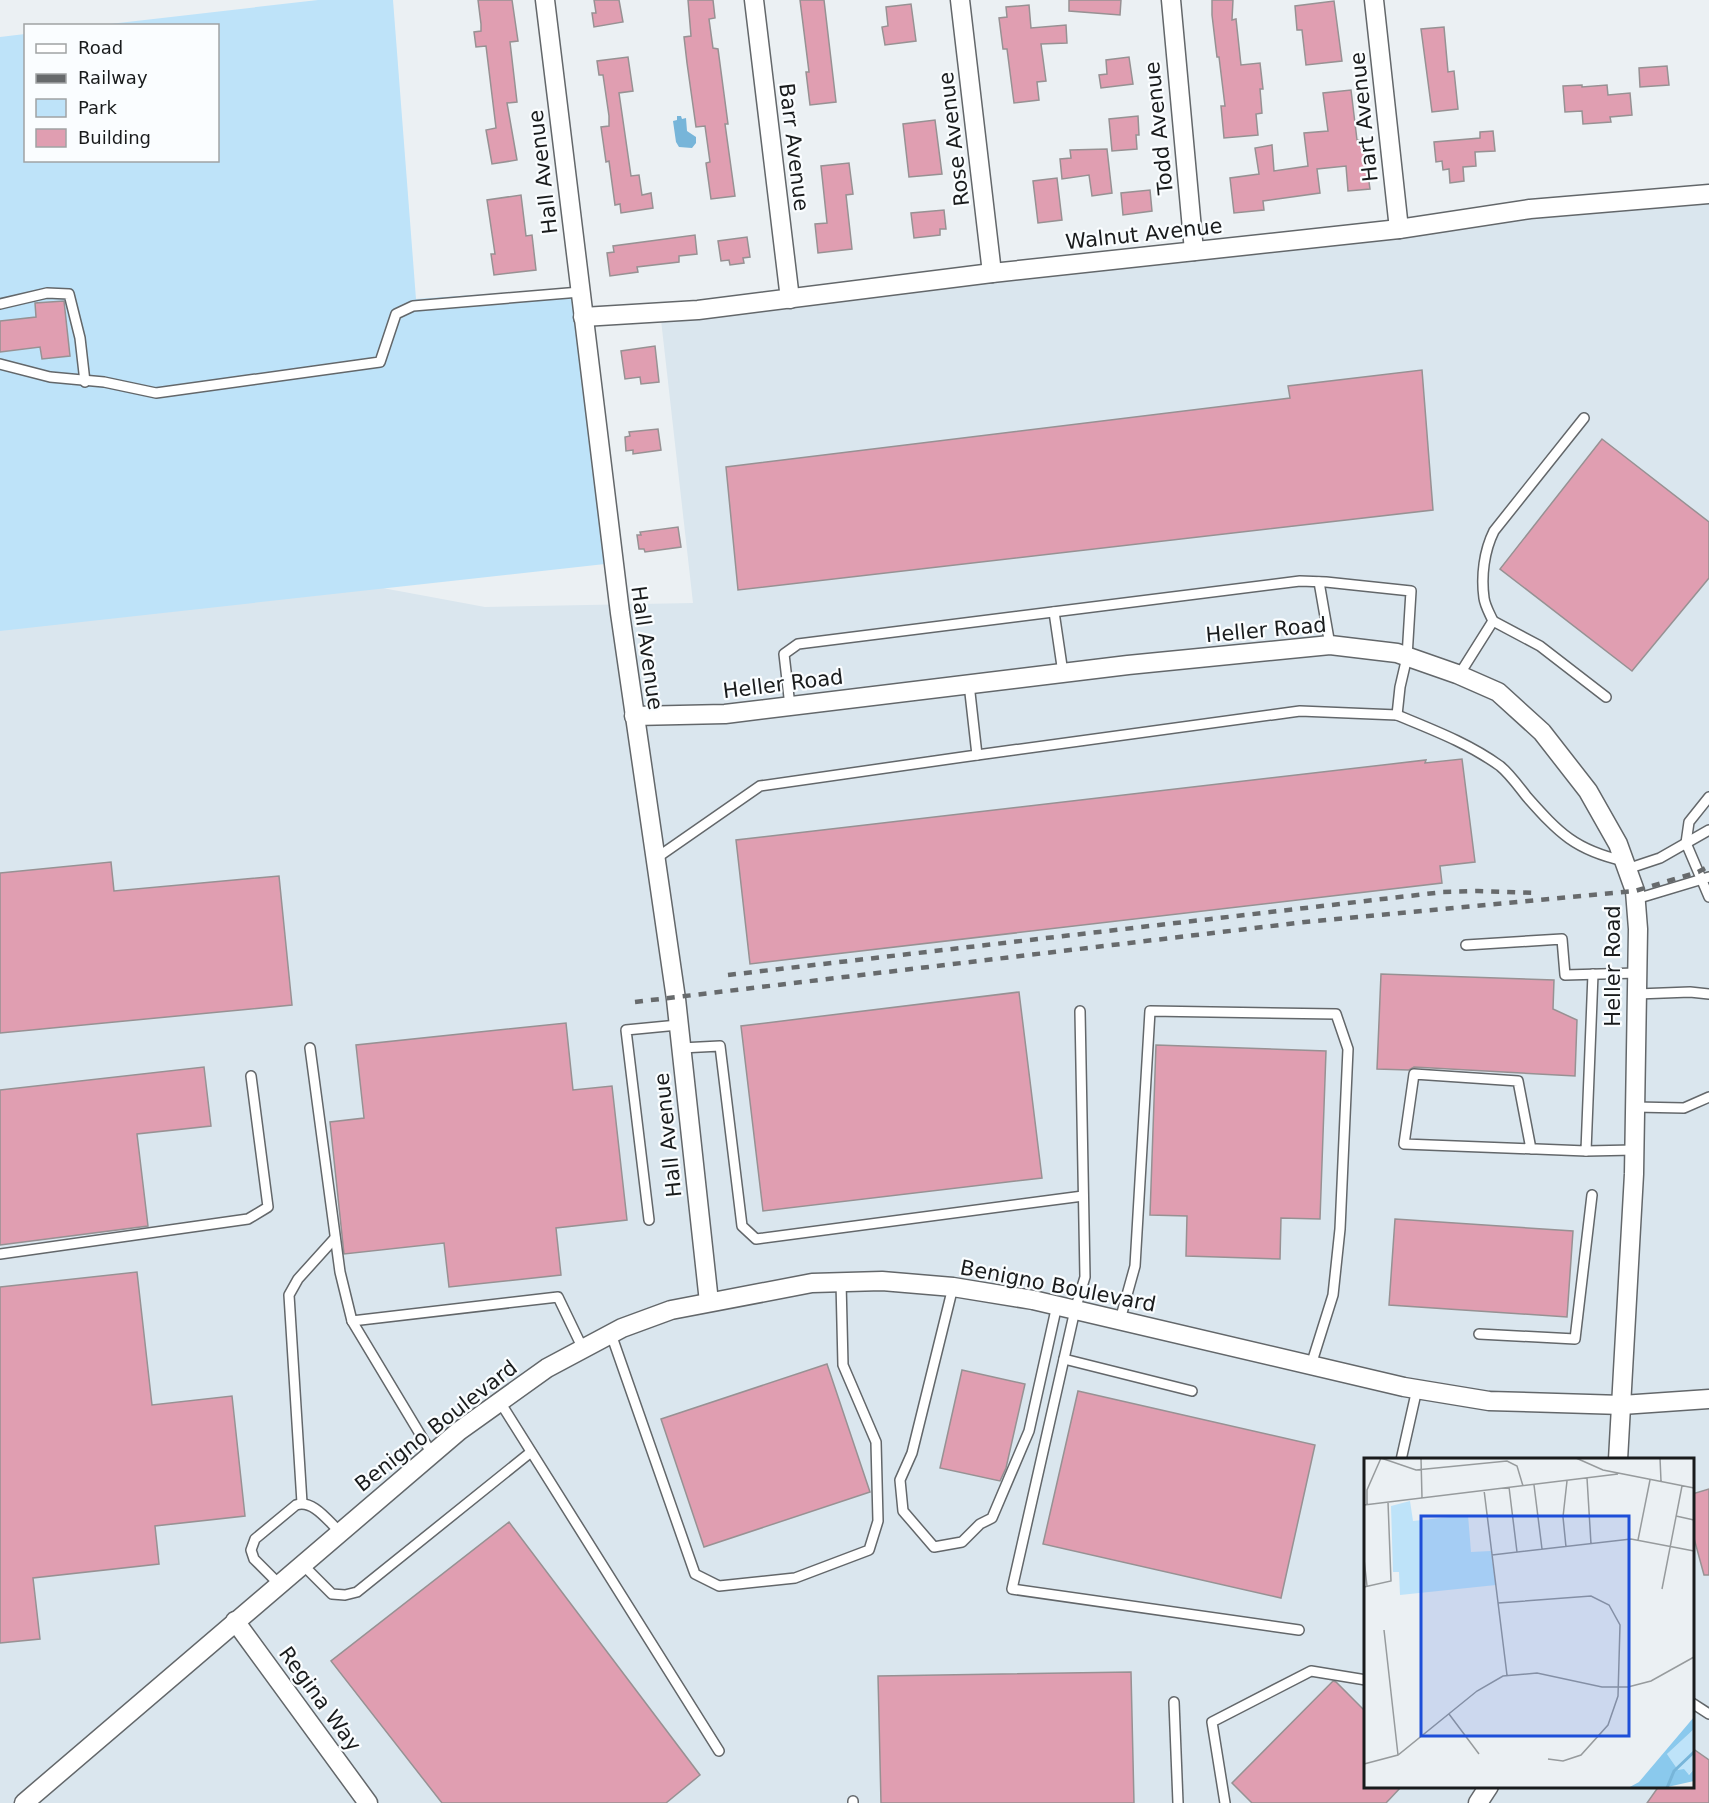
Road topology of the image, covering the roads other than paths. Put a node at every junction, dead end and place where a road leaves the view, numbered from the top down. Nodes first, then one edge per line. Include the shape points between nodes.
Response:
1 (545, 0) edge
2 (754, 0) edge
3 (960, 0) edge
4 (1170, 0) edge
5 (1374, 0) edge
6 (1709, 194) edge
7 (1399, 229) junction
8 (1194, 251) junction
9 (992, 273) junction
10 (580, 292) junction
11 (790, 299) junction
12 (0, 304) edge
13 (583, 317) junction
14 (0, 364) edge
15 (85, 382) junction
16 (1584, 418) dead end
17 (1319, 582) junction
18 (1054, 612) junction
19 (1492, 621) junction
20 (1330, 645) junction
21 (1407, 657) junction
22 (1063, 673) junction
23 (1459, 675) junction
24 (969, 684) junction
25 (1606, 697) dead end
26 (790, 706) junction
27 (1397, 715) junction
28 (634, 716) junction
29 (977, 755) junction
30 (1709, 797) edge
31 (1709, 830) edge
32 (1686, 843) junction
33 (655, 859) junction
34 (1625, 865) junction
35 (1705, 878) edge
36 (1709, 897) edge
37 (1636, 899) junction
38 (1466, 945) dead end
39 (1637, 973) junction
40 (1593, 974) junction
41 (1637, 994) junction
42 (1709, 994) edge
43 (1080, 1011) dead end
44 (678, 1025) junction
45 (310, 1048) dead end
46 (681, 1048) junction
47 (251, 1076) dead end
48 (1709, 1097) edge
49 (1635, 1107) junction
50 (1531, 1149) junction
51 (1634, 1150) junction
52 (1586, 1151) junction
53 (1592, 1195) dead end
54 (1083, 1196) junction
55 (649, 1220) dead end
56 (335, 1238) junction
57 (0, 1254) edge
58 (841, 1282) junction
59 (953, 1287) junction
60 (709, 1302) junction
61 (1057, 1305) junction
62 (1075, 1310) junction
63 (1120, 1320) junction
64 (352, 1321) junction
65 (611, 1334) junction
66 (1479, 1334) dead end
67 (583, 1349) junction
68 (1064, 1359) junction
69 (1311, 1365) junction
70 (1417, 1389) junction
71 (1192, 1391) dead end
72 (1709, 1399) edge
73 (500, 1402) junction
74 (1622, 1405) junction
75 (531, 1452) junction
76 (432, 1454) junction
77 (1401, 1458) edge
78 (1618, 1458) edge
79 (302, 1503) junction
80 (340, 1532) junction
81 (302, 1564) junction
82 (279, 1584) junction
83 (236, 1621) junction
84 (1299, 1630) dead end
85 (1364, 1680) edge
86 (1173, 1702) dead end
87 (1694, 1705) edge
88 (1709, 1714) edge
89 (719, 1751) dead end
90 (1488, 1788) edge
91 (24, 1803) edge
92 (368, 1803) edge
93 (1178, 1803) edge
94 (1225, 1803) edge
95 (1478, 1803) edge

1 - 10 street, Hall Avenue
2 - 11 street, Barr Avenue
3 - 9 street, Rose Avenue
4 - 8 street, Todd Avenue
5 - 7 street, Hart Avenue
6 - 7 street, Walnut Avenue via 1530,209
7 - 8 street, Walnut Avenue
8 - 9 street, Walnut Avenue
9 - 11 street, Walnut Avenue
10 - 13 street, Hall Avenue
10 - 15 lane via 413,306 396,314 380,362 156,393
11 - 13 street, Walnut Avenue
12 - 15 lane via 47,293 69,294
13 - 28 street, Hall Avenue
14 - 15 lane
16 - 19 lane via 1494,531 1488,544 1484,599
17 - 18 lane via 1300,581
17 - 20 lane
17 - 21 lane via 1411,591
18 - 22 lane
18 - 26 lane via 798,644 784,654
19 - 23 lane
19 - 25 lane via 1540,646
20 - 21 street, Heller Road
20 - 22 street, Heller Road
21 - 23 street, Heller Road
21 - 27 lane
22 - 24 street, Heller Road
23 - 34 street, Heller Road via 1498,692 1542,732 1588,791 1618,844
24 - 26 street, Heller Road
24 - 29 lane
26 - 28 street, Heller Road via 725,714
27 - 29 lane via 1299,711
27 - 34 lane via 1467,745 1502,768 1555,829 1585,848
28 - 33 street, Hall Avenue
29 - 33 lane via 760,786
30 - 32 lane via 1689,822
31 - 32 lane
32 - 34 lane via 1660,858
32 - 35 lane
33 - 44 street, Hall Avenue
34 - 37 street, Heller Road
35 - 36 lane
35 - 37 lane
37 - 39 street, Heller Road
38 - 40 lane via 1562,939 1565,975
39 - 40 lane
39 - 41 street, Heller Road
40 - 52 lane
41 - 42 lane
41 - 49 street, Heller Road
43 - 54 lane
44 - 46 street, Hall Avenue
44 - 55 lane via 626,1030
45 - 56 lane
46 - 54 lane via 720,1046 742,1226 756,1239
46 - 60 street, Hall Avenue
47 - 57 lane via 268,1207 258,1215
48 - 49 lane via 1684,1108
49 - 51 street, Heller Road
50 - 50 lane via 1404,1144 1414,1074 1518,1081
50 - 52 lane
51 - 52 lane
51 - 74 street, Heller Road
53 - 66 lane via 1575,1339
54 - 62 lane via 1085,1277
56 - 64 lane
56 - 79 lane via 298,1279 289,1295
58 - 59 street, Benigno Boulevard
58 - 60 street, Benigno Boulevard via 812,1283
58 - 65 lane via 843,1365 876,1442 878,1521 869,1550 795,1578 719,1586 695,1574
59 - 61 street, Benigno Boulevard
59 - 61 lane via 912,1453 900,1480 903,1510 934,1547 962,1542 992,1518 1029,1431
60 - 65 street, Benigno Boulevard via 671,1311
61 - 62 street, Benigno Boulevard
62 - 63 street, Benigno Boulevard
62 - 68 lane
63 - 69 street, Benigno Boulevard
63 - 69 lane via 1135,1266 1150,1011 1336,1014 1348,1049 1340,1230 1333,1296
64 - 67 lane via 558,1297
64 - 76 lane
65 - 67 street, Benigno Boulevard
67 - 73 street, Benigno Boulevard via 547,1368
68 - 71 lane
68 - 84 lane via 1012,1589
69 - 70 street, Benigno Boulevard
70 - 74 street, Benigno Boulevard via 1489,1401
70 - 77 lane
72 - 74 street, Benigno Boulevard
73 - 75 lane
73 - 76 street, Benigno Boulevard
74 - 78 street, Heller Road
75 - 81 lane via 357,1592 332,1594
75 - 89 lane
76 - 80 street, Benigno Boulevard
79 - 80 lane via 311,1504
79 - 82 lane via 255,1539 251,1550
80 - 81 street, Benigno Boulevard
81 - 82 street, Benigno Boulevard
82 - 83 street, Benigno Boulevard
83 - 91 street, Benigno Boulevard
83 - 92 street, Regina Way
85 - 94 lane via 1311,1671 1212,1722
86 - 93 lane
87 - 88 lane
90 - 95 street

